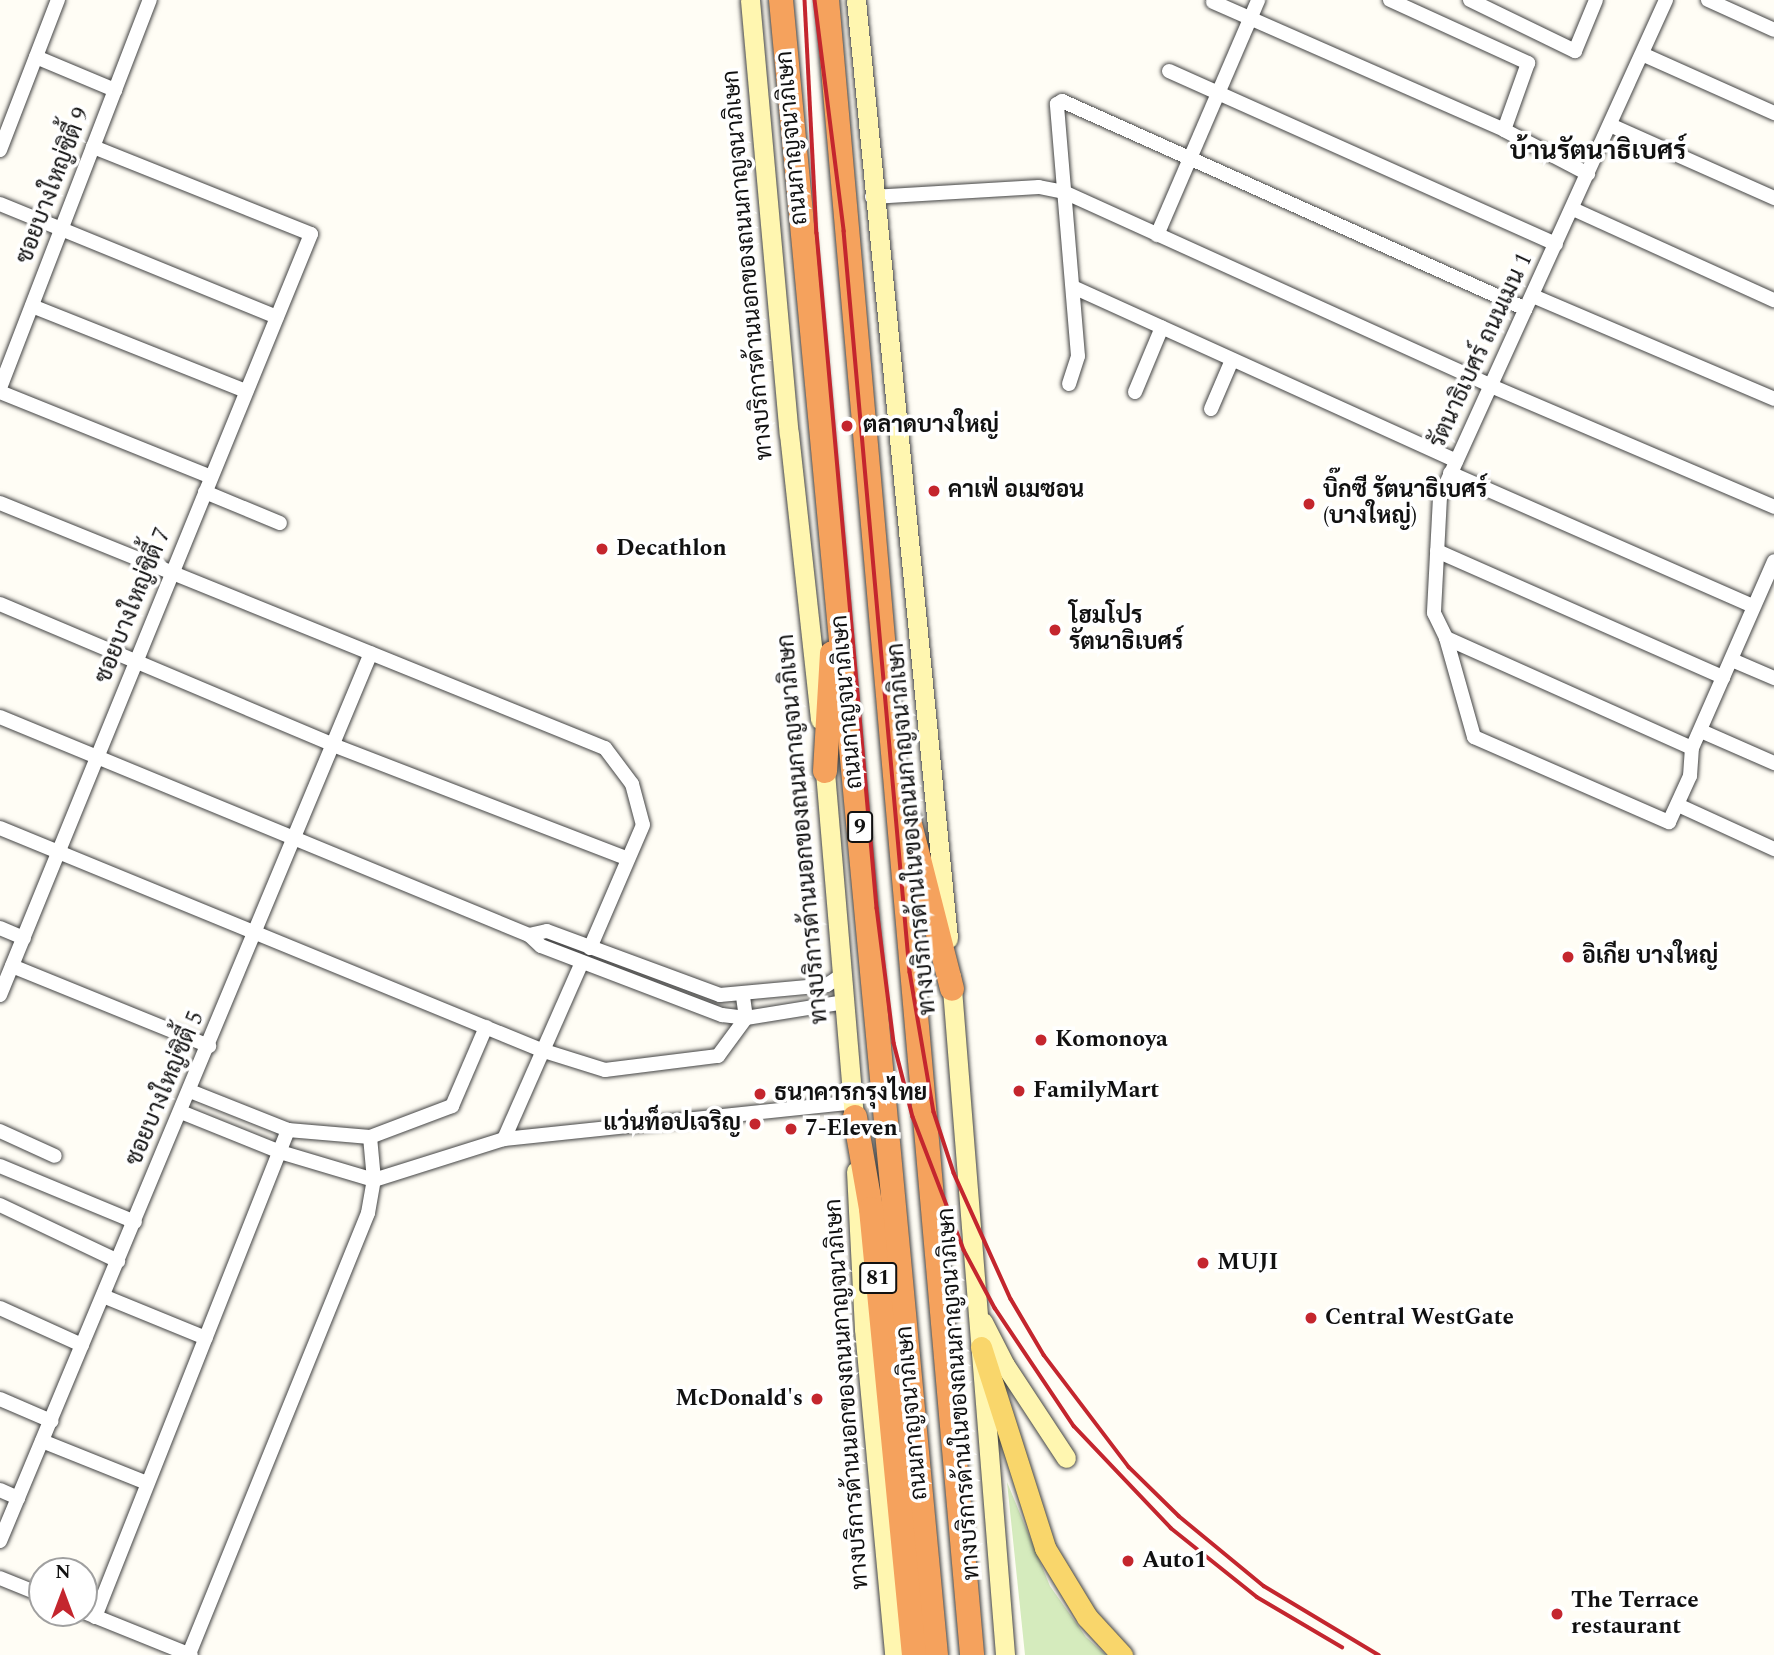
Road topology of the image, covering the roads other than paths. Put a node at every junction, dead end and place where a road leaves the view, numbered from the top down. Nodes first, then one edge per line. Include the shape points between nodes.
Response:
1 (58, 0) edge
2 (150, 0) edge
3 (750, 0) edge
4 (780, 0) edge
5 (827, 0) edge
6 (856, 0) edge
7 (1258, 0) edge
8 (1390, 0) edge
9 (1470, 0) edge
10 (1596, 0) edge
11 (1666, 0) edge
12 (1708, 0) edge
13 (1213, 2) dead end
14 (1250, 17) junction
15 (1774, 30) edge
16 (1642, 54) junction
17 (36, 57) junction
18 (1169, 71) dead end
19 (115, 90) junction
20 (1219, 94) junction
21 (1774, 113) edge
22 (1610, 125) junction
23 (1504, 130) junction
24 (93, 147) junction
25 (0, 150) edge
26 (1190, 160) junction
27 (1588, 174) junction
28 (1064, 192) junction
29 (872, 197) junction
30 (1774, 198) edge
31 (0, 205) edge
32 (1573, 209) junction
33 (61, 230) junction
34 (1157, 236) junction
35 (1556, 244) junction
36 (1073, 287) junction
37 (1774, 300) edge
38 (1530, 302) junction
39 (32, 306) junction
40 (277, 317) junction
41 (1162, 327) junction
42 (1232, 360) junction
43 (4, 365) edge
44 (1069, 384) dead end
45 (1491, 386) junction
46 (0, 390) edge
47 (246, 391) junction
48 (1135, 392) dead end
49 (1774, 399) edge
50 (1211, 410) dead end
51 (1453, 467) junction
52 (211, 477) junction
53 (205, 492) junction
54 (0, 503) edge
55 (1774, 507) edge
56 (280, 523) dead end
57 (1437, 551) junction
58 (1774, 561) edge
59 (837, 571) junction
60 (173, 572) junction
61 (1768, 592) edge
62 (0, 604) edge
63 (1754, 606) junction
64 (1446, 638) junction
65 (371, 653) junction
66 (1732, 660) junction
67 (135, 664) junction
68 (1723, 677) junction
69 (1774, 678) edge
70 (0, 717) edge
71 (1701, 731) junction
72 (890, 744) junction
73 (333, 745) junction
74 (1692, 748) junction
75 (97, 759) junction
76 (1774, 763) edge
77 (825, 771) junction
78 (1678, 805) junction
79 (0, 828) edge
80 (295, 840) junction
81 (1774, 849) edge
82 (58, 852) junction
83 (628, 859) junction
84 (0, 928) edge
85 (256, 933) junction
86 (529, 935) junction
87 (23, 938) junction
88 (590, 948) junction
89 (582, 962) junction
90 (12, 966) junction
91 (842, 975) junction
92 (952, 989) junction
93 (0, 995) edge
94 (743, 996) junction
95 (845, 1002) junction
96 (746, 1018) junction
97 (486, 1027) junction
98 (209, 1046) junction
99 (541, 1051) junction
100 (190, 1091) junction
101 (854, 1109) junction
102 (181, 1112) junction
103 (288, 1130) junction
104 (0, 1131) edge
105 (370, 1137) junction
106 (504, 1139) junction
107 (280, 1152) junction
108 (55, 1156) dead end
109 (0, 1167) edge
110 (374, 1180) junction
111 (0, 1205) edge
112 (135, 1222) junction
113 (118, 1261) junction
114 (103, 1296) junction
115 (0, 1308) edge
116 (979, 1315) junction
117 (206, 1338) junction
118 (82, 1345) junction
119 (981, 1347) junction
120 (0, 1399) edge
121 (51, 1421) junction
122 (42, 1441) junction
123 (1066, 1458) dead end
124 (147, 1483) junction
125 (0, 1490) edge
126 (878, 1493) junction
127 (18, 1498) junction
128 (0, 1541) edge
129 (0, 1578) edge
130 (28, 1589) edge
131 (98, 1596) edge
132 (98, 1617) edge
133 (182, 1653) edge
134 (883, 1655) edge
135 (894, 1655) edge
136 (914, 1655) edge
137 (936, 1655) edge
138 (972, 1655) edge
139 (1005, 1655) edge
140 (1122, 1655) edge

1 - 17 street
2 - 19 street, ซอยบางใหญ่ซิตี้ 9
3 - 77 main road, ทางบริการด้านนอกของถนนกาญจนาภิเษก
4 - 59 highway, ถนนกาญจนาภิเษก / 9
5 - 72 highway, ถนนกาญจนาภิเษก / 9
6 - 29 main road, ทางบริการด้านในของถนนกาญจนาภิเษก
7 - 14 street
8 - 23 street via 1528,63
9 - 10 street via 1575,51
11 - 16 street, รัตนาธิเบศร์ ถนนเมน 1
12 - 15 street
13 - 14 street
14 - 20 street
14 - 23 street
16 - 21 street
16 - 22 street, รัตนาธิเบศร์ ถนนเมน 1
17 - 19 street
17 - 25 street
18 - 20 street
19 - 24 street, ซอยบางใหญ่ซิตี้ 9
20 - 26 street
20 - 35 street
22 - 27 street, รัตนาธิเบศร์ ถนนเมน 1
22 - 30 street
23 - 27 street
24 - 33 street, ซอยบางใหญ่ซิตี้ 9
24 - 40 street, ซอยบางใหญ่ซิตี้ 7 via 311,234
26 - 28 street via 1062,101 1057,104
26 - 34 street
26 - 38 street
27 - 32 street, รัตนาธิเบศร์ ถนนเมน 1
28 - 29 street via 1039,187
28 - 34 street
28 - 36 street
29 - 92 main road, ทางบริการด้านในของถนนกาญจนาภิเษก via 916,594
31 - 33 street
32 - 35 street, รัตนาธิเบศร์ ถนนเมน 1
32 - 37 street
33 - 39 street, ซอยบางใหญ่ซิตี้ 9
33 - 40 street
34 - 45 street
35 - 38 street, รัตนาธิเบศร์ ถนนเมน 1
36 - 41 street
36 - 44 street via 1078,356
38 - 45 street, รัตนาธิเบศร์ ถนนเมน 1
38 - 49 street
39 - 43 street, ซอยบางใหญ่ซิตี้ 9
39 - 47 street
40 - 47 street, ซอยบางใหญ่ซิตี้ 7
41 - 42 street
41 - 48 street
42 - 50 street
42 - 51 street
43 - 46 street, ซอยบางใหญ่ซิตี้ 9
45 - 51 street, รัตนาธิเบศร์ ถนนเมน 1
45 - 55 street
46 - 52 street
47 - 52 street, ซอยบางใหญ่ซิตี้ 7
51 - 57 street, รัตนาธิเบศร์ ถนนเมน 1 via 1440,497
51 - 63 street
52 - 53 street, ซอยบางใหญ่ซิตี้ 7
53 - 56 street
53 - 60 street, ซอยบางใหญ่ซิตี้ 7
54 - 60 street
57 - 64 street, รัตนาธิเบศร์ ถนนเมน 1 via 1434,612
57 - 68 street
58 - 61 street
59 - 77 highway
59 - 137 highway, ถนนกาญจนาภิเษก / 9
60 - 65 street
60 - 67 street, ซอยบางใหญ่ซิตี้ 7
61 - 63 street
62 - 67 street
63 - 66 street
64 - 74 street
64 - 78 street, รัตนาธิเบศร์ ถนนเมน 1 via 1474,737 1665,823
65 - 73 street, ซอยบางใหญ่ซิตี้ 5
65 - 83 street via 605,748 632,784 643,825
66 - 68 street
66 - 69 street
67 - 73 street
67 - 75 street, ซอยบางใหญ่ซิตี้ 7
68 - 71 street
70 - 75 street
71 - 74 street
71 - 76 street
72 - 92 highway
72 - 138 highway, ถนนกาญจนาภิเษก / 9
73 - 80 street, ซอยบางใหญ่ซิตี้ 5
73 - 83 street
74 - 78 street via 1690,776
75 - 80 street
75 - 82 street, ซอยบางใหญ่ซิตี้ 7
77 - 91 main road, ทางบริการด้านนอกของถนนกาญจนาภิเษก
78 - 81 street
79 - 82 street
80 - 85 street, ซอยบางใหญ่ซิตี้ 5
80 - 86 street
82 - 85 street
82 - 87 street, ซอยบางใหญ่ซิตี้ 7
83 - 88 street
84 - 87 street
85 - 97 street
85 - 98 street, ซอยบางใหญ่ซิตี้ 5
86 - 88 street via 547,931
86 - 89 street via 541,946
87 - 90 street, ซอยบางใหญ่ซิตี้ 7
88 - 94 street via 720,995
89 - 96 street via 722,1015
89 - 99 street
90 - 93 street, ซอยบางใหญ่ซิตี้ 7
90 - 98 street
91 - 94 street via 827,985
91 - 95 main road, ทางบริการด้านนอกของถนนกาญจนาภิเษก
92 - 116 main road, ทางบริการด้านในของถนนกาญจนาภิเษก
94 - 96 street
95 - 96 street
95 - 101 main road, ทางบริการด้านนอกของถนนกาญจนาภิเษก
96 - 99 street via 718,1056 605,1070
97 - 99 street
97 - 105 street via 452,1106
98 - 100 street, ซอยบางใหญ่ซิตี้ 5
99 - 106 street
100 - 102 street, ซอยบางใหญ่ซิตี้ 5
100 - 103 street
101 - 106 street
101 - 126 main road, ทางบริการด้านนอกของถนนกาญจนาภิเษก
101 - 136 highway, 81 via 871,1209
102 - 107 street
102 - 112 street, ซอยบางใหญ่ซิตี้ 5
103 - 105 street
103 - 107 street
104 - 108 street
105 - 110 street
106 - 110 street
107 - 110 street
107 - 117 street
109 - 112 street
110 - 133 street via 368,1213
111 - 113 street
112 - 113 street, ซอยบางใหญ่ซิตี้ 5
113 - 114 street, ซอยบางใหญ่ซิตี้ 5
114 - 117 street
114 - 118 street, ซอยบางใหญ่ซิตี้ 5
115 - 118 street
116 - 119 main road, ทางบริการด้านในของถนนกาญจนาภิเษก
116 - 123 main road via 1004,1365
117 - 124 street
118 - 121 street, ซอยบางใหญ่ซิตี้ 5
119 - 139 main road, ทางบริการด้านในของถนนกาญจนาภิเษก
119 - 140 main road via 1045,1548 1087,1617
120 - 121 street
121 - 122 street, ซอยบางใหญ่ซิตี้ 5
122 - 124 street
122 - 127 street, ซอยบางใหญ่ซิตี้ 5
124 - 131 street
125 - 127 street
126 - 134 main road
126 - 135 main road, ทางบริการด้านนอกของถนนกาญจนาภิเษก
127 - 128 street, ซอยบางใหญ่ซิตี้ 5
129 - 130 street
132 - 133 street

